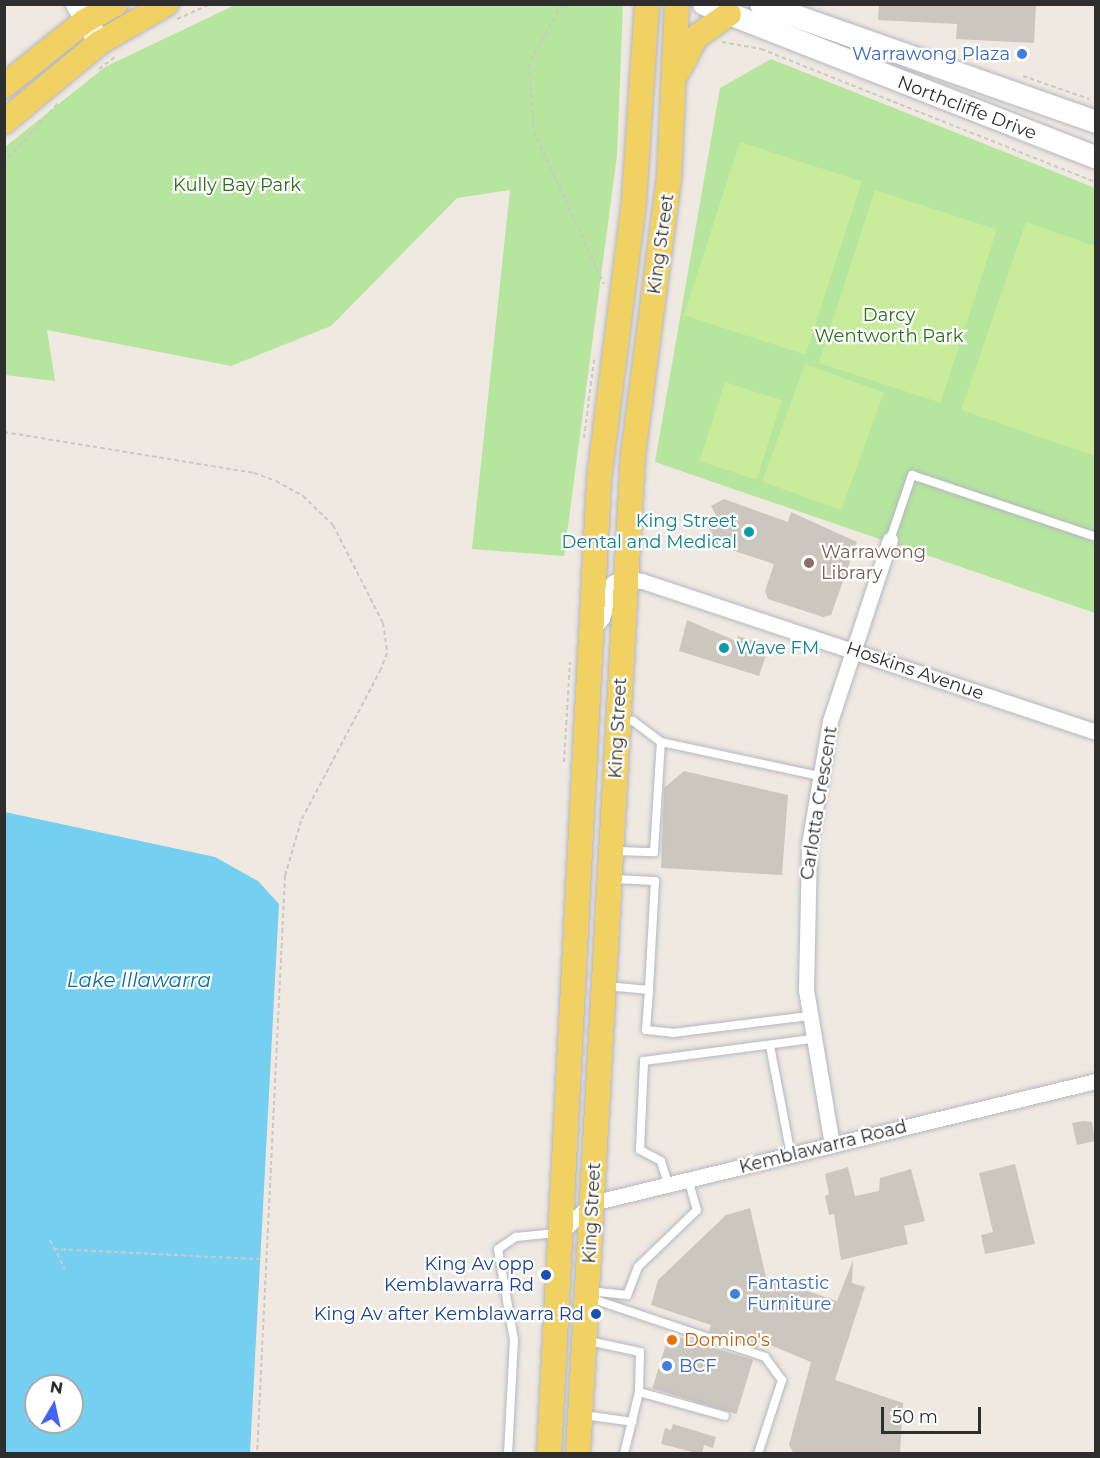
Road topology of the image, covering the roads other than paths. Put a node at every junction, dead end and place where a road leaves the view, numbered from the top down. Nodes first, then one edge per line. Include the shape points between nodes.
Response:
1 (116, 4) edge
2 (647, 4) edge
3 (677, 4) edge
4 (704, 4) edge
5 (761, 4) edge
6 (81, 13) edge
7 (168, 14) edge
8 (729, 14) junction
9 (99, 43) junction
10 (675, 75) junction
11 (4, 87) edge
12 (4, 122) edge
13 (1095, 122) edge
14 (1047, 139) junction
15 (1095, 146) edge
16 (1095, 158) edge
17 (1095, 537) edge
18 (890, 540) joint
19 (626, 578) junction
20 (591, 629) junction
21 (853, 650) junction
22 (619, 718) junction
23 (1095, 732) edge
24 (661, 742) junction
25 (819, 776) junction
26 (611, 851) junction
27 (610, 879) junction
28 (604, 986) junction
29 (649, 990) junction
30 (809, 1016) junction
31 (812, 1039) junction
32 (770, 1046) junction
33 (1095, 1081) edge
34 (832, 1145) junction
35 (791, 1155) junction
36 (688, 1179) junction
37 (668, 1185) junction
38 (592, 1203) junction
39 (560, 1233) junction
40 (587, 1297) junction
41 (584, 1341) junction
42 (639, 1392) junction
43 (580, 1414) junction
44 (725, 1416) dead end
45 (633, 1422) junction
46 (508, 1454) edge
47 (549, 1454) edge
48 (578, 1454) edge
49 (624, 1454) edge
50 (758, 1454) edge

1 - 6 main road
2 - 20 main road, King Street via 634,200 601,449
3 - 10 main road, King Street
4 - 8 main road, Northcliffe Drive
5 - 13 main road, Northcliffe Drive
6 - 9 main road
6 - 11 main road
7 - 9 main road
8 - 10 main road via 696,37
8 - 14 main road, Northcliffe Drive
9 - 12 main road
10 - 19 main road, King Street via 664,225 636,424
14 - 15 main road
14 - 16 main road, Northcliffe Drive
17 - 18 lane via 912,475
18 - 21 street, Carlotta Crescent
19 - 20 street via 608,590 606,609
19 - 21 street, Hoskins Avenue
19 - 22 main road, King Street
20 - 39 main road, King Street
21 - 23 street, Hoskins Avenue
21 - 25 street, Carlotta Crescent
22 - 24 lane via 633,721
22 - 26 main road, King Street
24 - 25 lane
24 - 26 lane via 654,852
25 - 30 street, Carlotta Crescent via 806,887
26 - 27 main road, King Street
27 - 28 main road, King Street
27 - 29 lane via 655,881
28 - 29 lane
28 - 38 main road, King Street
29 - 30 lane via 646,1030 673,1033
30 - 31 street, Carlotta Crescent
31 - 32 lane
31 - 34 street, Carlotta Crescent
32 - 35 lane
32 - 37 lane via 644,1061 640,1150 661,1161
33 - 34 street, Kemblawarra Road
34 - 35 street, Kemblawarra Road
35 - 36 street, Kemblawarra Road
36 - 37 street, Kemblawarra Road
36 - 40 lane via 697,1210 638,1267 627,1295 600,1292
37 - 38 street, Kemblawarra Road
38 - 39 street, Kemblawarra Road
38 - 40 main road, King Street
39 - 46 lane via 516,1237 498,1249 496,1258 514,1340
39 - 47 main road, King Street
40 - 41 main road, King Street
40 - 50 lane via 765,1357 782,1380
41 - 42 lane via 640,1352
41 - 43 main road, King Street
42 - 44 lane
42 - 45 lane
43 - 45 lane
43 - 48 main road, King Street
45 - 49 lane

